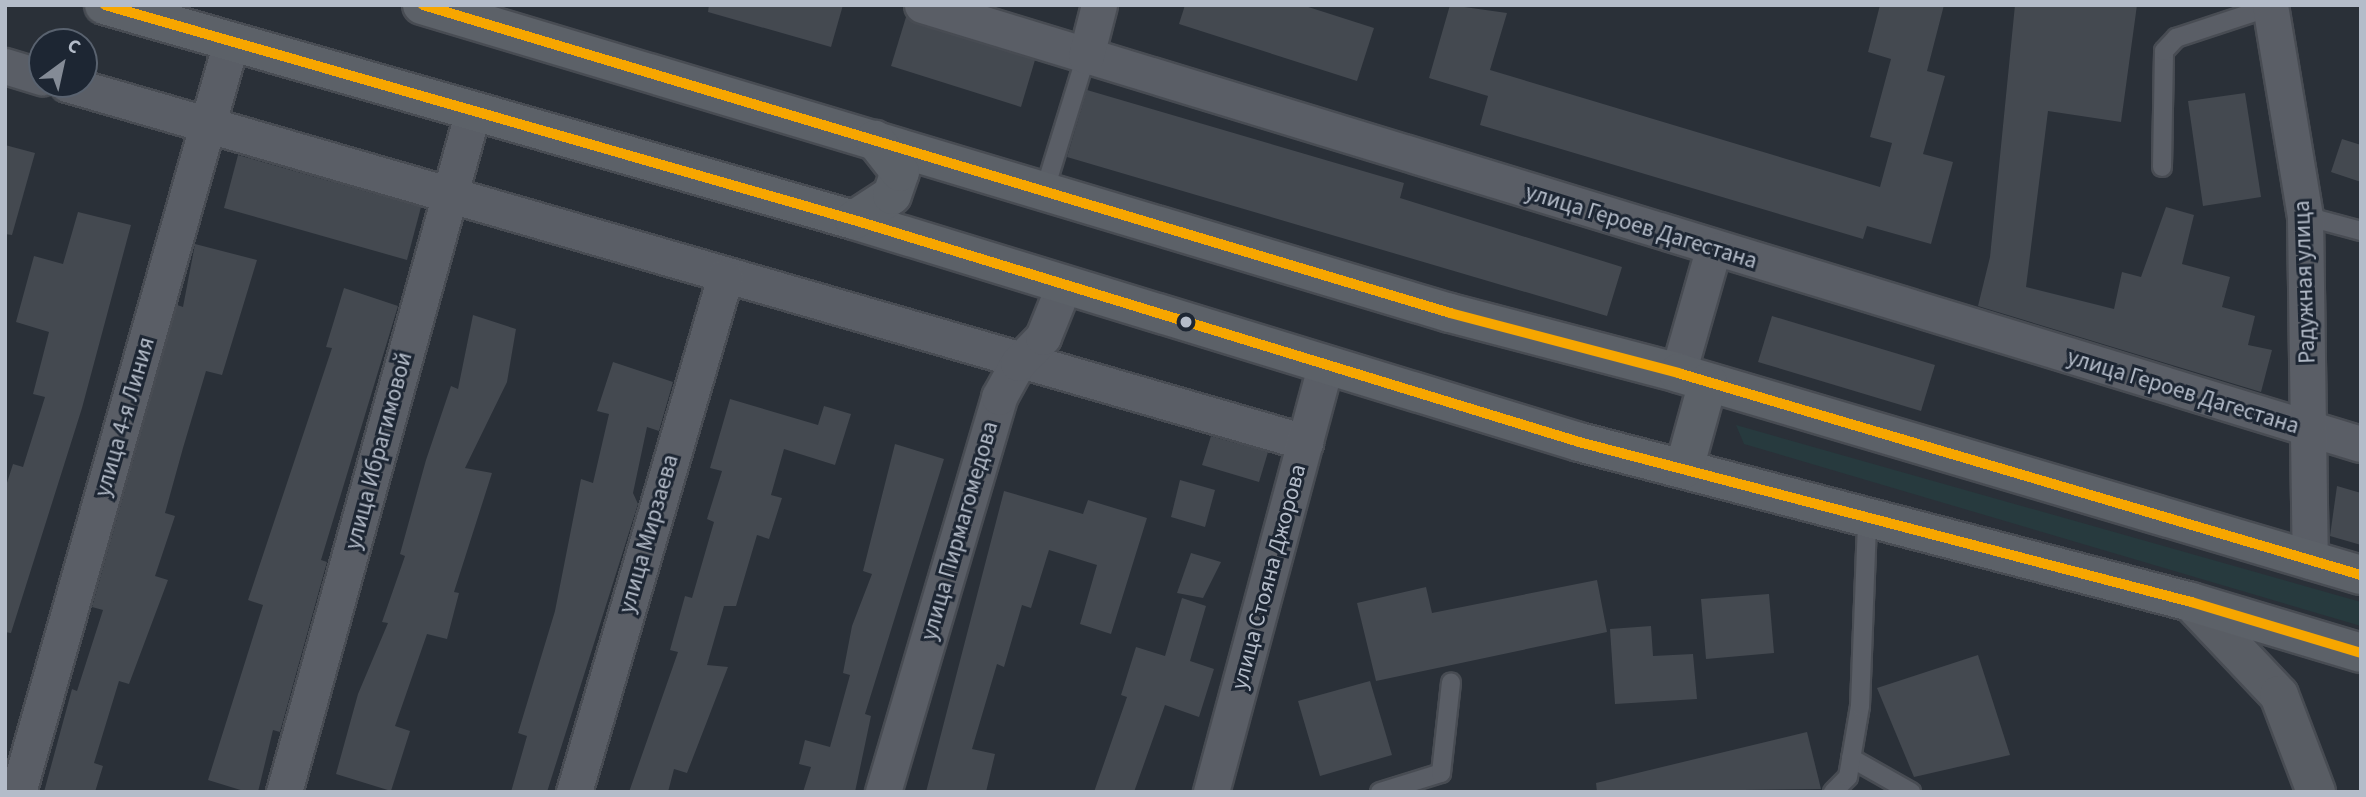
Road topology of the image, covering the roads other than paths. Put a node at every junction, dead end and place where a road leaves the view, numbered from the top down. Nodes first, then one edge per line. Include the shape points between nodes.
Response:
1 (104, 5) edge
2 (422, 5) edge
3 (922, 5) edge
4 (1099, 5) edge
5 (2270, 6) edge
6 (232, 41) junction
7 (1086, 56) junction
8 (5, 66) edge
9 (28, 73) edge
10 (98, 93) edge
11 (473, 111) junction
12 (208, 125) junction
13 (875, 140) junction
14 (2162, 167) dead end
15 (1045, 189) junction
16 (450, 193) junction
17 (2305, 216) junction
18 (854, 220) junction
19 (2361, 231) edge
20 (1713, 250) junction
21 (725, 277) junction
22 (1065, 285) junction
23 (1018, 363) junction
24 (1326, 363) junction
25 (1693, 377) junction
26 (2310, 430) junction
27 (1305, 442) junction
28 (2361, 444) edge
29 (1684, 469) junction
30 (1867, 522) junction
31 (2310, 561) junction
32 (2361, 575) edge
33 (2191, 602) junction
34 (2361, 653) edge
35 (1451, 683) dead end
36 (1851, 758) junction
37 (18, 792) edge
38 (284, 792) edge
39 (574, 792) edge
40 (883, 792) edge
41 (1211, 792) edge
42 (1380, 792) edge
43 (1833, 792) edge
44 (1912, 792) edge
45 (2316, 792) edge

1 - 6 main road
2 - 13 main road
3 - 7 street, улица Героев Дагестана
4 - 7 street
5 - 14 lane via 2176,38 2164,51
5 - 17 street, Радужная улица
6 - 11 main road
6 - 12 street, улица 4-я Линия
7 - 15 lane
7 - 20 street, улица Героев Дагестана
8 - 9 street
10 - 12 street
11 - 16 street, улица Ибрагимовой
11 - 18 main road
12 - 16 street
12 - 37 street, улица 4-я Линия
13 - 15 main road
13 - 18 main road via 900,172 892,195
15 - 25 main road via 1450,313
16 - 21 street
16 - 38 street, улица Ибрагимовой
17 - 19 lane
17 - 26 street, Радужная улица
18 - 22 main road
20 - 25 street
20 - 26 street, улица Героев Дагестана
21 - 23 street
21 - 39 street, улица Мирзаева
22 - 23 street, улица Пирмагомедова via 1043,337
22 - 24 main road
23 - 27 street
23 - 40 street, улица Пирмагомедова via 999,397
24 - 27 street, улица Стояна Джорова
24 - 29 main road
25 - 29 main road
25 - 31 main road
26 - 28 street, улица Героев Дагестана
26 - 31 street, Радужная улица
27 - 41 street, улица Стояна Джорова
29 - 30 main road
30 - 33 main road
30 - 36 lane via 1860,706
31 - 32 main road
33 - 34 main road
33 - 45 main road via 2279,695
35 - 42 lane via 1441,773
36 - 43 lane via 1848,777
36 - 44 lane

